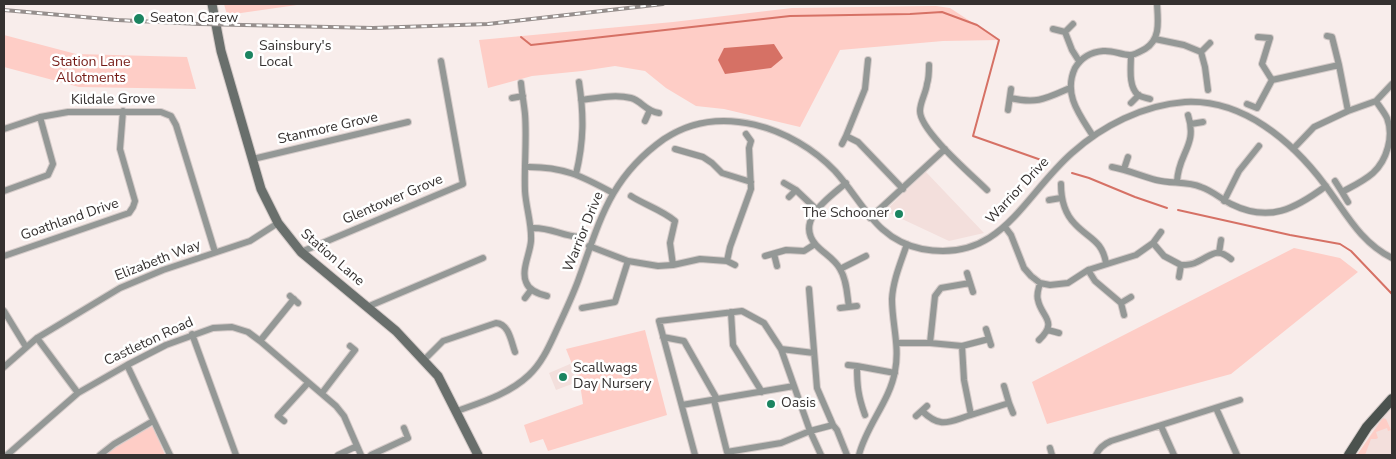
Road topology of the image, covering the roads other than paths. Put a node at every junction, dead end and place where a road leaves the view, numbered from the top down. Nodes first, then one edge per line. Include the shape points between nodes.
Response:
1 (212, 4) edge
2 (1157, 4) edge
3 (1073, 24) dead end
4 (1053, 28) dead end
5 (1066, 32) junction
6 (1327, 36) dead end
7 (1258, 37) dead end
8 (1155, 39) junction
9 (1210, 43) dead end
10 (1202, 52) junction
11 (1131, 55) junction
12 (868, 60) dead end
13 (441, 61) dead end
14 (1079, 61) junction
15 (929, 65) dead end
16 (1339, 65) junction
17 (867, 77) junction
18 (876, 78) dead end
19 (1272, 80) junction
20 (579, 82) dead end
21 (521, 84) dead end
22 (1392, 84) edge
23 (1070, 88) junction
24 (1011, 89) dead end
25 (1208, 90) dead end
26 (1138, 95) junction
27 (523, 96) junction
28 (512, 98) dead end
29 (1010, 98) junction
30 (1150, 99) dead end
31 (581, 100) junction
32 (1376, 101) junction
33 (1131, 103) dead end
34 (1247, 104) dead end
35 (1008, 110) dead end
36 (123, 111) junction
37 (1348, 111) junction
38 (650, 112) junction
39 (658, 114) dead end
40 (1188, 115) dead end
41 (40, 117) junction
42 (645, 121) dead end
43 (408, 122) dead end
44 (1203, 122) dead end
45 (1191, 124) junction
46 (1391, 127) edge
47 (4, 129) edge
48 (746, 134) dead end
49 (846, 136) junction
50 (1092, 136) junction
51 (690, 144) dead end
52 (842, 144) dead end
53 (1259, 146) dead end
54 (676, 148) dead end
55 (1293, 148) junction
56 (945, 149) junction
57 (688, 152) junction
58 (1128, 157) dead end
59 (253, 159) junction
60 (525, 166) junction
61 (1112, 167) dead end
62 (1124, 169) junction
63 (576, 174) junction
64 (1335, 181) dead end
65 (751, 182) junction
66 (784, 182) dead end
67 (1177, 182) junction
68 (846, 183) junction
69 (1062, 184) dead end
70 (1326, 186) junction
71 (903, 189) junction
72 (796, 190) junction
73 (987, 190) dead end
74 (4, 191) edge
75 (1342, 192) junction
76 (613, 193) junction
77 (631, 196) dead end
78 (789, 197) dead end
79 (1061, 198) junction
80 (1049, 200) dead end
81 (1224, 201) junction
82 (1348, 202) dead end
83 (816, 210) junction
84 (870, 218) junction
85 (278, 223) junction
86 (531, 228) junction
87 (1005, 228) junction
88 (1161, 232) dead end
89 (566, 236) junction
90 (580, 237) dead end
91 (1221, 240) dead end
92 (1153, 242) junction
93 (815, 244) junction
94 (908, 244) junction
95 (564, 245) dead end
96 (589, 246) junction
97 (215, 252) junction
98 (301, 252) junction
99 (1219, 253) junction
100 (774, 254) junction
101 (4, 256) edge
102 (765, 256) dead end
103 (866, 256) dead end
104 (483, 258) dead end
105 (1392, 258) edge
106 (1231, 259) dead end
107 (628, 260) junction
108 (727, 261) junction
109 (1106, 263) junction
110 (673, 265) junction
111 (735, 265) dead end
112 (1181, 265) junction
113 (777, 266) dead end
114 (840, 269) junction
115 (1088, 270) junction
116 (967, 273) dead end
117 (1179, 277) dead end
118 (970, 283) junction
119 (1040, 283) junction
120 (809, 289) dead end
121 (531, 290) junction
122 (973, 292) dead end
123 (547, 296) dead end
124 (1131, 297) dead end
125 (525, 298) dead end
126 (294, 299) dead end
127 (1121, 303) junction
128 (857, 306) dead end
129 (367, 307) junction
130 (849, 307) junction
131 (582, 308) dead end
132 (840, 308) dead end
133 (4, 311) edge
134 (731, 312) junction
135 (1124, 315) dead end
136 (986, 329) dead end
137 (1048, 330) junction
138 (1059, 333) dead end
139 (192, 334) junction
140 (663, 336) junction
141 (37, 338) junction
142 (1039, 340) dead end
143 (260, 341) junction
144 (897, 343) junction
145 (930, 343) junction
146 (350, 346) dead end
147 (962, 346) junction
148 (26, 348) junction
149 (781, 349) junction
150 (515, 352) dead end
151 (814, 353) junction
152 (424, 360) junction
153 (127, 365) junction
154 (848, 365) dead end
155 (857, 366) junction
156 (4, 367) edge
157 (895, 373) junction
158 (308, 383) junction
159 (794, 386) junction
160 (1004, 386) dead end
161 (78, 392) junction
162 (762, 392) junction
163 (322, 393) junction
164 (1392, 398) edge
165 (715, 399) junction
166 (1240, 400) dead end
167 (869, 401) dead end
168 (1010, 403) junction
169 (861, 404) junction
170 (682, 405) junction
171 (927, 406) dead end
172 (1216, 408) junction
173 (457, 411) junction
174 (1013, 412) dead end
175 (865, 415) dead end
176 (971, 415) junction
177 (153, 420) junction
178 (284, 421) dead end
179 (833, 425) junction
180 (1161, 426) junction
181 (404, 428) dead end
182 (810, 431) junction
183 (358, 446) junction
184 (1050, 448) dead end
185 (743, 453) edge
186 (7, 455) edge
187 (100, 455) edge
188 (170, 455) edge
189 (236, 455) edge
190 (338, 455) edge
191 (361, 455) edge
192 (371, 455) edge
193 (478, 455) edge
194 (695, 455) edge
195 (821, 455) edge
196 (847, 455) edge
197 (859, 455) edge
198 (1052, 455) edge
199 (1096, 455) edge
200 (1174, 455) edge
201 (1237, 455) edge
202 (1349, 455) edge

1 - 59 main road, Station Lane via 221,51
2 - 8 street
3 - 5 street
4 - 5 street
5 - 14 street
6 - 16 street via 1332,37
7 - 19 street via 1270,38 1262,64
8 - 10 street
8 - 11 street
9 - 10 street
10 - 25 street
11 - 14 street via 1102,51
11 - 26 street via 1131,78
12 - 17 street
13 - 98 street, Glentower Grove via 463,184
14 - 23 street
15 - 56 street via 920,111 928,129
16 - 19 street
16 - 37 street
17 - 18 street
17 - 49 street via 863,96
19 - 34 street via 1256,108
20 - 31 street
21 - 27 street
22 - 32 street
23 - 29 street via 1033,102
23 - 50 street via 1075,106
24 - 29 street
26 - 30 street
26 - 33 street
27 - 28 street
27 - 60 street
29 - 35 street
31 - 38 street via 632,98
31 - 63 street via 583,126
32 - 37 street
32 - 46 street
36 - 41 street, Kildale Grove via 68,112
36 - 97 street, Kildale Grove via 161,112 171,116
36 - 101 street, Goathland Drive via 120,150 135,201 134,208 129,213
37 - 55 street via 1314,126
38 - 39 street
38 - 42 street
40 - 45 street
41 - 47 street, Kildale Grove
41 - 74 street via 53,164 48,175
43 - 59 street, Stanmore Grove
44 - 45 street
45 - 67 street via 1189,147 1179,166
46 - 75 street via 1386,154 1380,165 1365,180
48 - 65 street via 751,142
49 - 52 street
49 - 71 street via 858,142
50 - 55 street, Warrior Drive via 1142,111 1185,102 1206,103 1243,114
50 - 87 street, Warrior Drive via 1059,165
51 - 57 street
53 - 81 street via 1239,171
54 - 57 street
55 - 70 street, Warrior Drive
56 - 71 street
56 - 73 street
57 - 65 street via 703,157 722,173
58 - 62 street
59 - 85 main road, Station Lane via 261,189
60 - 63 street
60 - 86 street via 525,198
61 - 62 street
62 - 67 street via 1157,181
63 - 76 street
64 - 75 street
65 - 108 street
66 - 72 street
67 - 81 street via 1200,186
68 - 76 street, Warrior Drive via 820,157 787,136 749,123 709,121 669,136 648,151
68 - 83 street
68 - 84 street, Warrior Drive
69 - 79 street
70 - 81 street via 1292,208 1276,212 1243,210
70 - 105 street, Warrior Drive via 1364,239
71 - 84 street
72 - 78 street
72 - 83 street
75 - 82 street
76 - 96 street, Warrior Drive
77 - 110 street via 675,221 670,243
79 - 80 street
79 - 109 street via 1075,224 1101,248
83 - 93 street via 810,230
84 - 94 street, Warrior Drive
85 - 97 street, Elizabeth Way via 250,241
85 - 98 main road, Station Lane
86 - 89 street via 552,229
86 - 121 street via 530,254 524,279
87 - 94 street, Warrior Drive via 978,244 960,249 940,251
87 - 119 street via 1015,242 1024,268
88 - 92 street
89 - 90 street
89 - 95 street
91 - 99 street
92 - 109 street via 1136,255
92 - 112 street via 1164,256
93 - 100 street via 804,251 786,250
93 - 114 street
94 - 144 street via 892,298
96 - 107 street
96 - 173 street, Warrior Drive via 573,294 543,358 532,373 500,395
97 - 141 street, Elizabeth Way via 120,288
98 - 129 main road, Station Lane
99 - 106 street
99 - 112 street
100 - 102 street
100 - 113 street
103 - 114 street
104 - 129 street
107 - 110 street via 658,266
107 - 131 street via 615,302
108 - 110 street via 700,259
108 - 111 street
109 - 115 street
112 - 117 street
114 - 130 street
115 - 119 street via 1062,285
115 - 127 street via 1095,281
116 - 118 street
118 - 122 street
118 - 145 street via 938,290
119 - 137 street via 1037,299 1046,314
120 - 151 street
121 - 123 street
121 - 125 street
124 - 127 street
126 - 143 street
127 - 135 street
128 - 130 street
129 - 152 main road, Station Lane
130 - 132 street
133 - 148 street
134 - 140 street via 659,321
134 - 149 street via 742,311 764,323
134 - 162 street via 734,344
136 - 147 street via 990,342
137 - 138 street
137 - 142 street
139 - 143 street, Castleton Road via 232,327 248,332
139 - 153 street, Castleton Road
139 - 189 street
140 - 165 street via 684,341
140 - 170 street
141 - 148 street, Elizabeth Way
141 - 161 street
143 - 158 street, Castleton Road
144 - 145 street
144 - 157 street
145 - 147 street
146 - 163 street via 355,350
147 - 176 street
148 - 156 street, Elizabeth Way
149 - 151 street
149 - 159 street
150 - 152 street via 506,328 496,322 443,341
151 - 179 street via 816,388
152 - 173 main road, Station Lane via 438,376
153 - 161 street, Castleton Road
153 - 177 street
154 - 155 street
155 - 157 street
155 - 169 street via 856,387
157 - 197 street
158 - 163 street, Castleton Road
158 - 178 street via 278,416
159 - 162 street
159 - 182 street
160 - 168 street
161 - 186 street, Castleton Road
162 - 165 street
163 - 183 street, Castleton Road via 344,416
164 - 202 main road
165 - 170 street
165 - 185 street via 727,452
166 - 172 street
167 - 169 street
168 - 174 street
168 - 176 street
169 - 175 street
170 - 194 street
171 - 176 street via 919,413 940,423
172 - 180 street
172 - 201 street
173 - 193 main road, Station Lane
177 - 187 street
177 - 188 street
179 - 182 street
179 - 196 street
180 - 199 street via 1105,443
180 - 200 street
181 - 192 street via 408,438
182 - 185 street
182 - 195 street
183 - 190 street
183 - 191 street, Castleton Road
184 - 198 street

